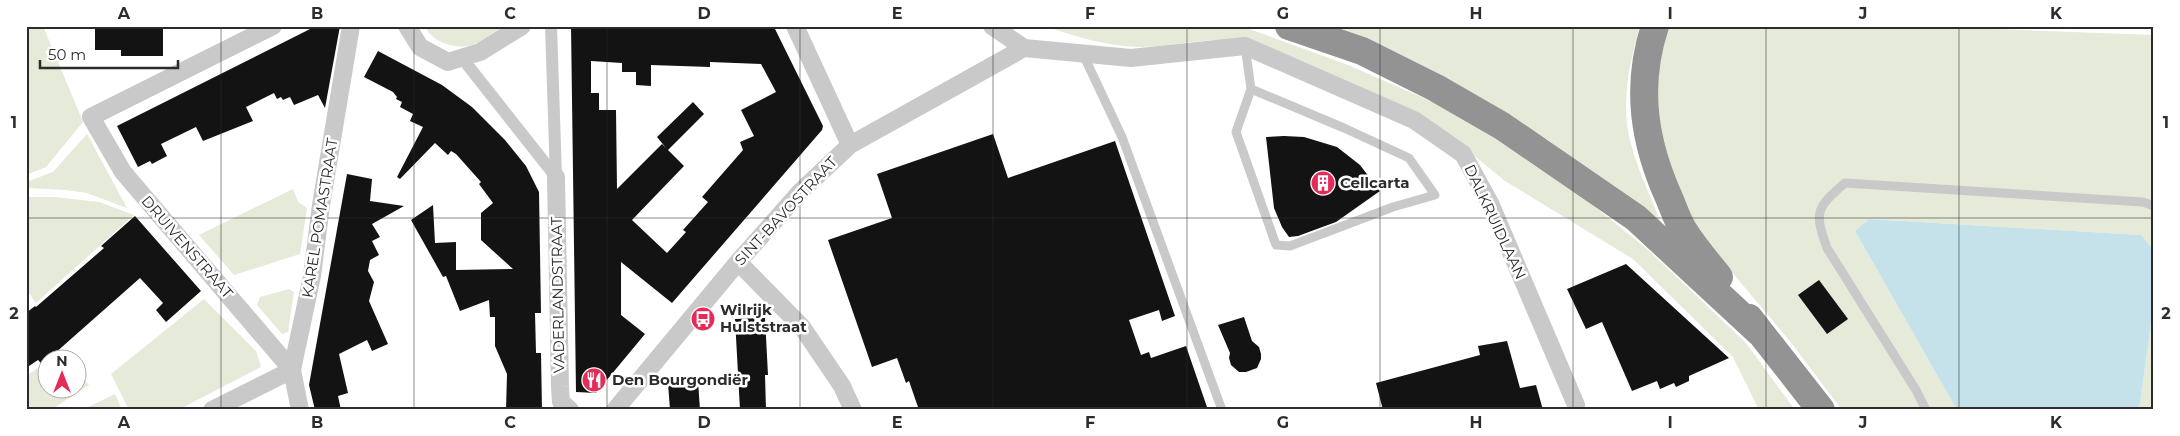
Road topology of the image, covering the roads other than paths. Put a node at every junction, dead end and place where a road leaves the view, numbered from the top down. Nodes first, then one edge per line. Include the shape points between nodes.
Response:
1 (274, 26) edge
2 (351, 26) edge
3 (407, 26) edge
4 (522, 26) edge
5 (551, 26) edge
6 (795, 26) edge
7 (992, 26) edge
8 (1289, 26) edge
9 (1655, 26) edge
10 (1244, 46) junction
11 (1024, 48) junction
12 (1082, 52) junction
13 (462, 58) junction
14 (1251, 89) junction
15 (850, 145) junction
16 (556, 177) junction
17 (2154, 206) edge
18 (738, 262) junction
19 (1759, 332) junction
20 (292, 370) junction
21 (1576, 405) dead end
22 (212, 410) edge
23 (300, 410) edge
24 (570, 410) edge
25 (615, 410) edge
26 (853, 410) edge
27 (1222, 410) edge
28 (1821, 410) edge
29 (1926, 410) edge

1 - 20 street, DRUIVENSTRAAT via 91,117 129,180
2 - 20 street, KAREL POMASTRAAT via 312,276
3 - 13 street via 420,46 448,62
4 - 13 street via 480,52
5 - 16 street, VADERLANDSTRAAT
6 - 15 street
7 - 11 street
8 - 19 highway via 1362,51 1502,126 1636,218
9 - 19 highway via 1646,63 1643,100 1658,174 1684,231
10 - 12 street via 1131,58
10 - 14 lane
10 - 21 street, DALKRUIDLAAN via 1414,120 1463,154 1490,203
11 - 12 street
11 - 15 street, SINT-BAVOSTRAAT
12 - 27 lane via 1122,138
13 - 16 street
14 - 14 lane via 1236,132 1276,245 1290,246 1435,195 1409,158
15 - 18 street, SINT-BAVOSTRAAT via 801,191
16 - 24 street, VADERLANDSTRAAT via 560,388 561,402
17 - 29 lane via 2143,202 1844,183 1824,201 1818,223 1827,248
18 - 25 street, SINT-BAVOSTRAAT
18 - 26 street via 802,327 842,386
19 - 28 highway
20 - 22 street
20 - 23 street, KAREL POMASTRAAT

